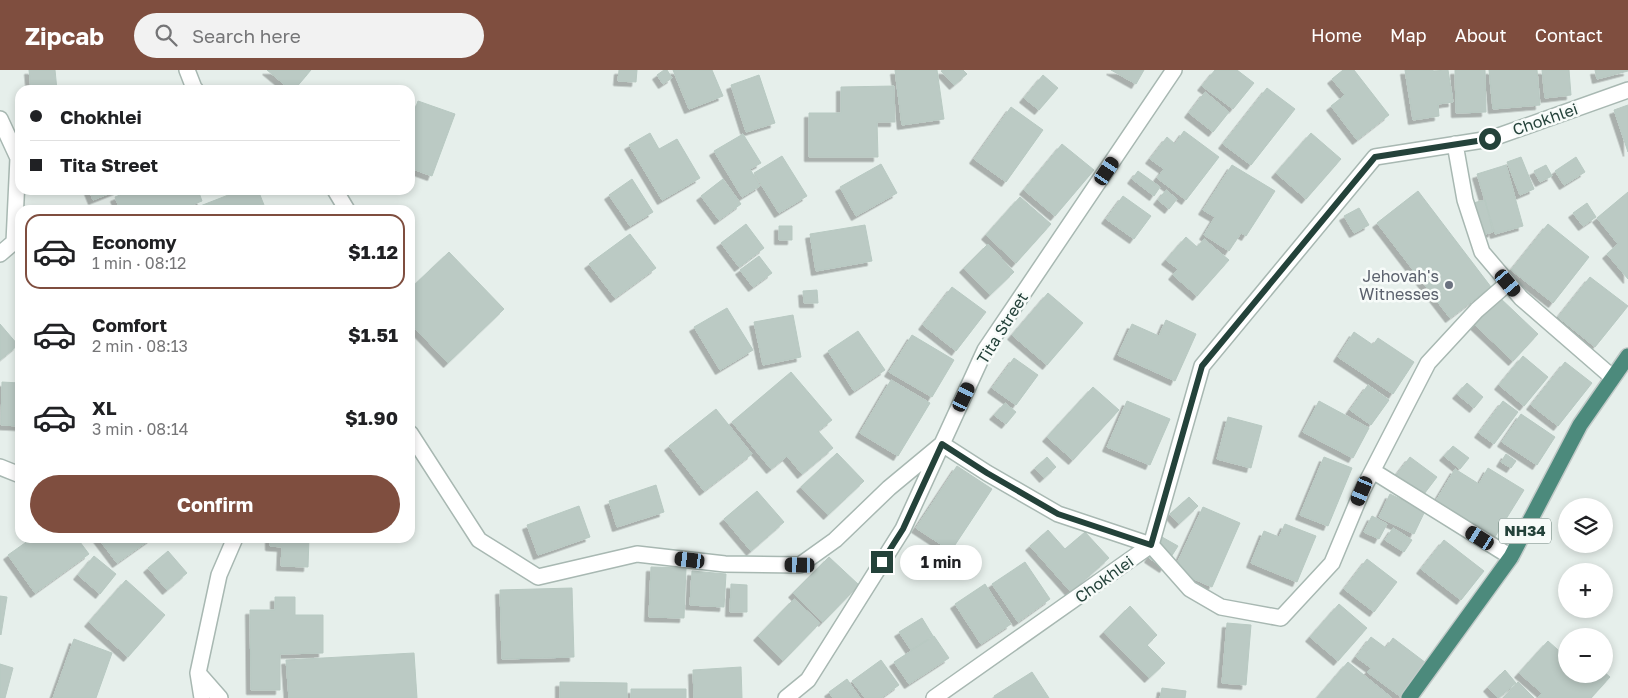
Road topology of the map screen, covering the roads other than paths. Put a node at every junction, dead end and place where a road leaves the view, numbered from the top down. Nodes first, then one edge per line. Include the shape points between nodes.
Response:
1 (186, 70) edge
2 (1174, 70) edge
3 (193, 85) edge
4 (1628, 90) edge
5 (0, 119) edge
6 (1455, 144) junction
7 (15, 152) edge
8 (15, 221) edge
9 (0, 254) edge
10 (1508, 283) junction
11 (1628, 356) edge
12 (1612, 377) junction
13 (415, 441) edge
14 (942, 444) junction
15 (0, 468) edge
16 (1373, 471) junction
17 (15, 472) edge
18 (233, 543) edge
19 (1151, 545) junction
20 (1511, 557) junction
21 (198, 673) junction
22 (202, 698) edge
23 (220, 698) edge
24 (786, 698) edge
25 (934, 698) edge
26 (1409, 698) edge

1 - 3 street
2 - 14 street, Tita Street via 985,350
4 - 6 street, Chokhlei via 1490,139
5 - 7 street
6 - 10 street via 1465,200 1482,252
6 - 19 street, Chokhlei via 1375,157 1202,366
8 - 9 street via 14,242
10 - 12 street
10 - 16 street via 1477,310 1428,363
11 - 12 highway, NH34
12 - 20 highway, NH34 via 1580,425
13 - 14 street via 479,540 538,577 637,554 725,564 800,565 835,540 889,488
14 - 19 street via 1058,514
14 - 24 street, Tita Street via 903,529 808,680
15 - 17 street
16 - 19 street via 1332,562 1281,618 1221,607 1190,589
16 - 20 street
18 - 21 street via 219,575
19 - 25 street, Chokhlei
20 - 26 highway, NH34
21 - 22 street
21 - 23 street

